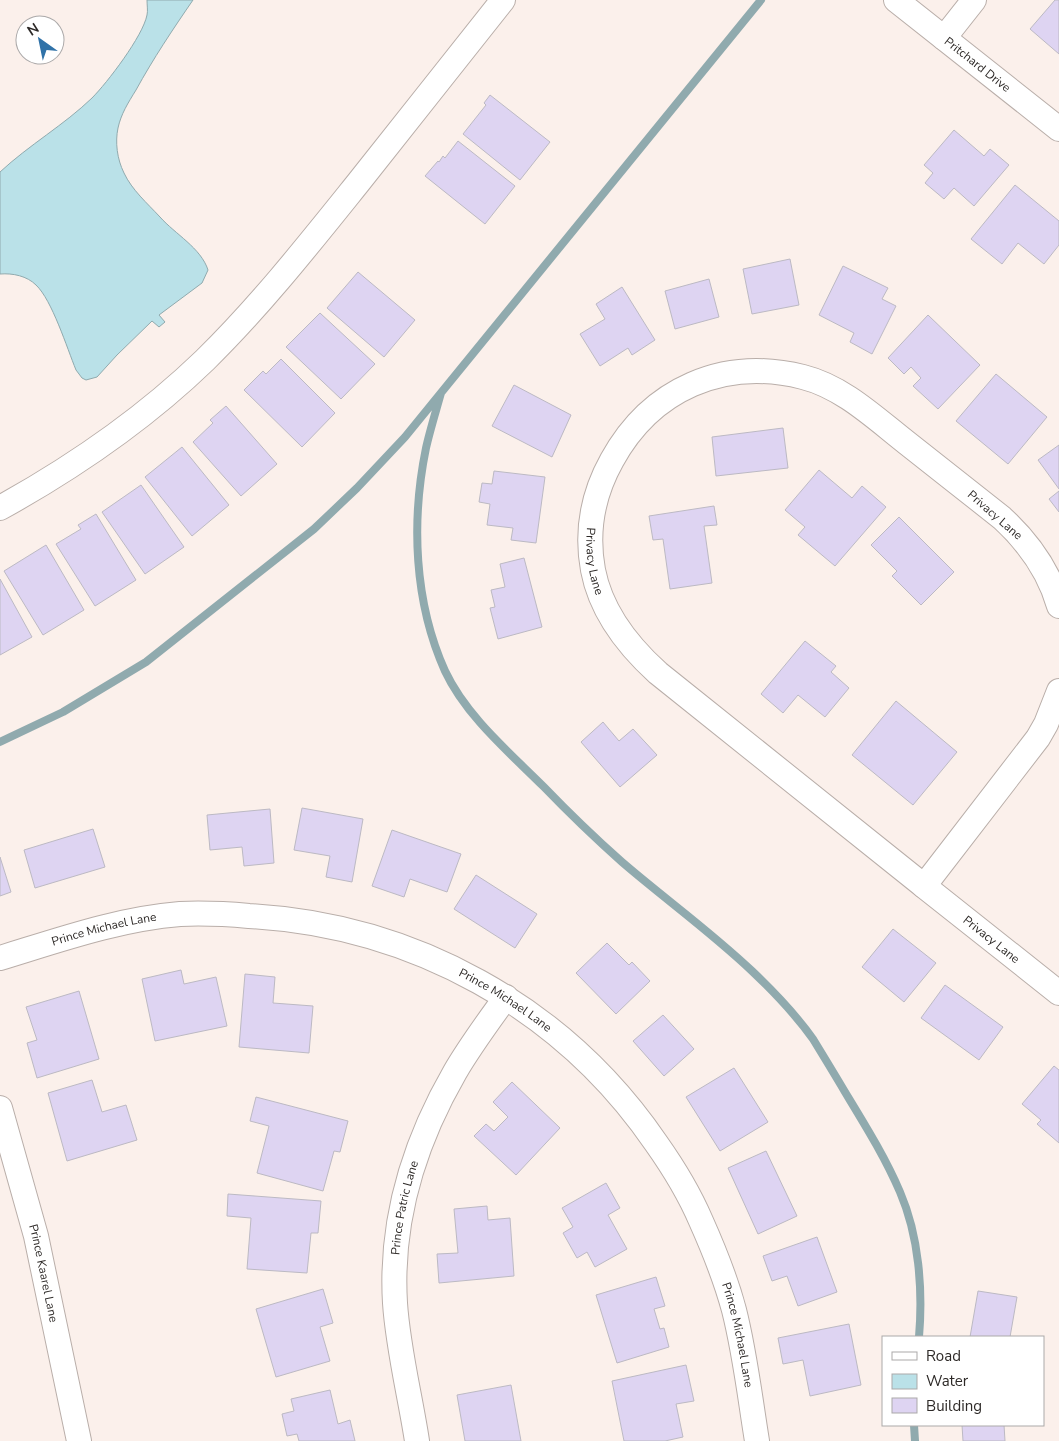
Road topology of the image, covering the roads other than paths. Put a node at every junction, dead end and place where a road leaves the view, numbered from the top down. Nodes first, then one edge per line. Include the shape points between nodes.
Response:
1 (504, 0) edge
2 (896, 0) edge
3 (974, 0) edge
4 (944, 38) junction
5 (1059, 129) edge
6 (0, 508) edge
7 (1059, 606) edge
8 (1059, 691) edge
9 (924, 886) junction
10 (0, 958) edge
11 (1059, 993) edge
12 (506, 997) junction
13 (0, 1108) edge
14 (79, 1441) edge
15 (417, 1441) edge
16 (757, 1441) edge

1 - 6 street via 304,251 204,361 103,444
2 - 4 street, Pritchard Drive
3 - 4 street
4 - 5 street, Pritchard Drive
7 - 9 street, Privacy Lane via 1036,556 1014,529 854,402 821,382 767,371 748,371 686,387 647,413 632,429 607,469 593,511 590,532 592,561 602,598 626,641 658,673
8 - 9 street via 1038,738
9 - 11 street, Privacy Lane
10 - 12 street, Prince Michael Lane via 84,932 144,919 204,914 268,917 339,928 404,947 462,972
12 - 15 street, Prince Patric Lane via 455,1071 429,1122 404,1193 394,1262 395,1305
12 - 16 street, Prince Michael Lane via 563,1038 604,1078 650,1135 685,1190 715,1255 734,1311
13 - 14 street, Prince Kaarel Lane via 36,1236

